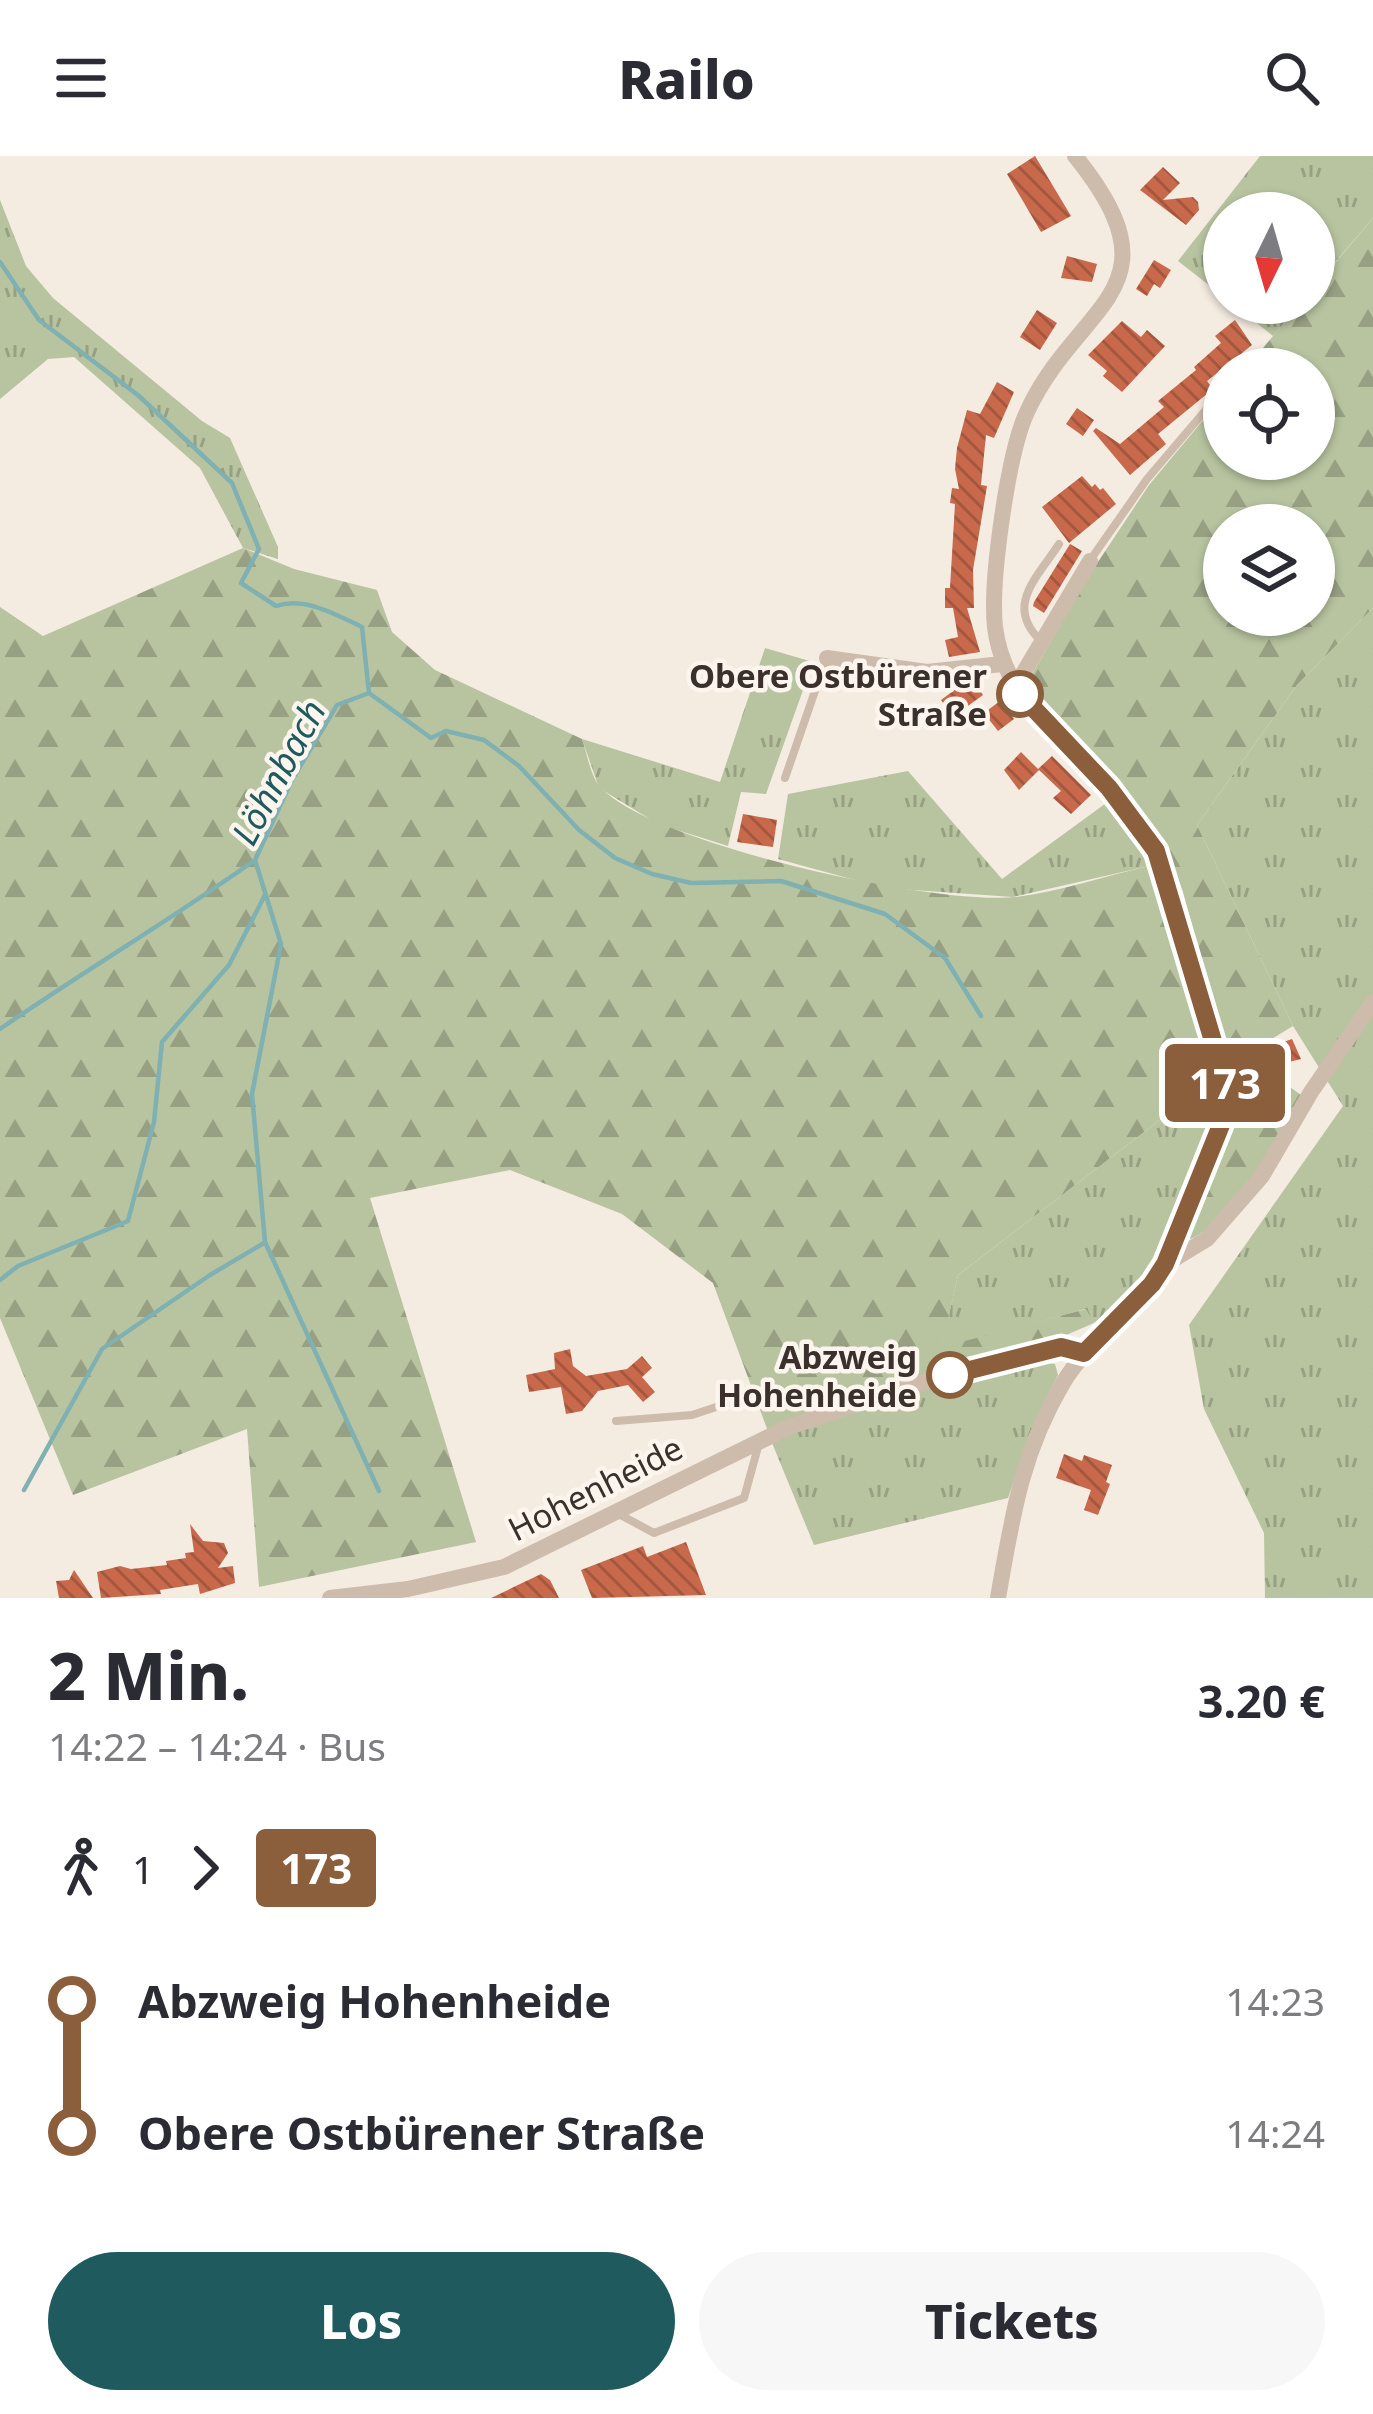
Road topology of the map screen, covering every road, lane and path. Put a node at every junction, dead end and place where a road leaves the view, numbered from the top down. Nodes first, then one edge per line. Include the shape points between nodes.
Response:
1 (1075, 156) edge
2 (1203, 413) edge
3 (1059, 544) dead end
4 (1090, 560) joint
5 (1042, 642) junction
6 (827, 658) joint
7 (1003, 664) junction
8 (1015, 687) junction
9 (785, 778) dead end
10 (1373, 1002) edge
11 (1165, 1264) junction
12 (1084, 1353) junction
13 (824, 1415) junction
14 (616, 1421) dead end
15 (760, 1440) junction
16 (613, 1512) junction
17 (371, 1596) edge
18 (330, 1598) edge
19 (998, 1598) edge

1 - 7 street via 1116,218 1120,277 1024,417 994,623
2 - 4 lane
3 - 5 lane via 1023,602 1025,622
4 - 5 street
5 - 8 street
6 - 7 street via 927,672
6 - 9 lane
7 - 8 street
8 - 11 street via 1156,851 1217,1049 1225,1081 1221,1125
10 - 11 street via 1262,1176 1207,1239
11 - 12 street
12 - 13 street, Hohenheide via 1028,1353
12 - 19 street via 1025,1460
13 - 14 lane via 787,1394 762,1392 692,1415
13 - 15 street, Hohenheide
15 - 16 street, Hohenheide
15 - 16 lane via 744,1498 654,1534
16 - 17 street, Hohenheide via 504,1567
17 - 18 street, Hohenheide

